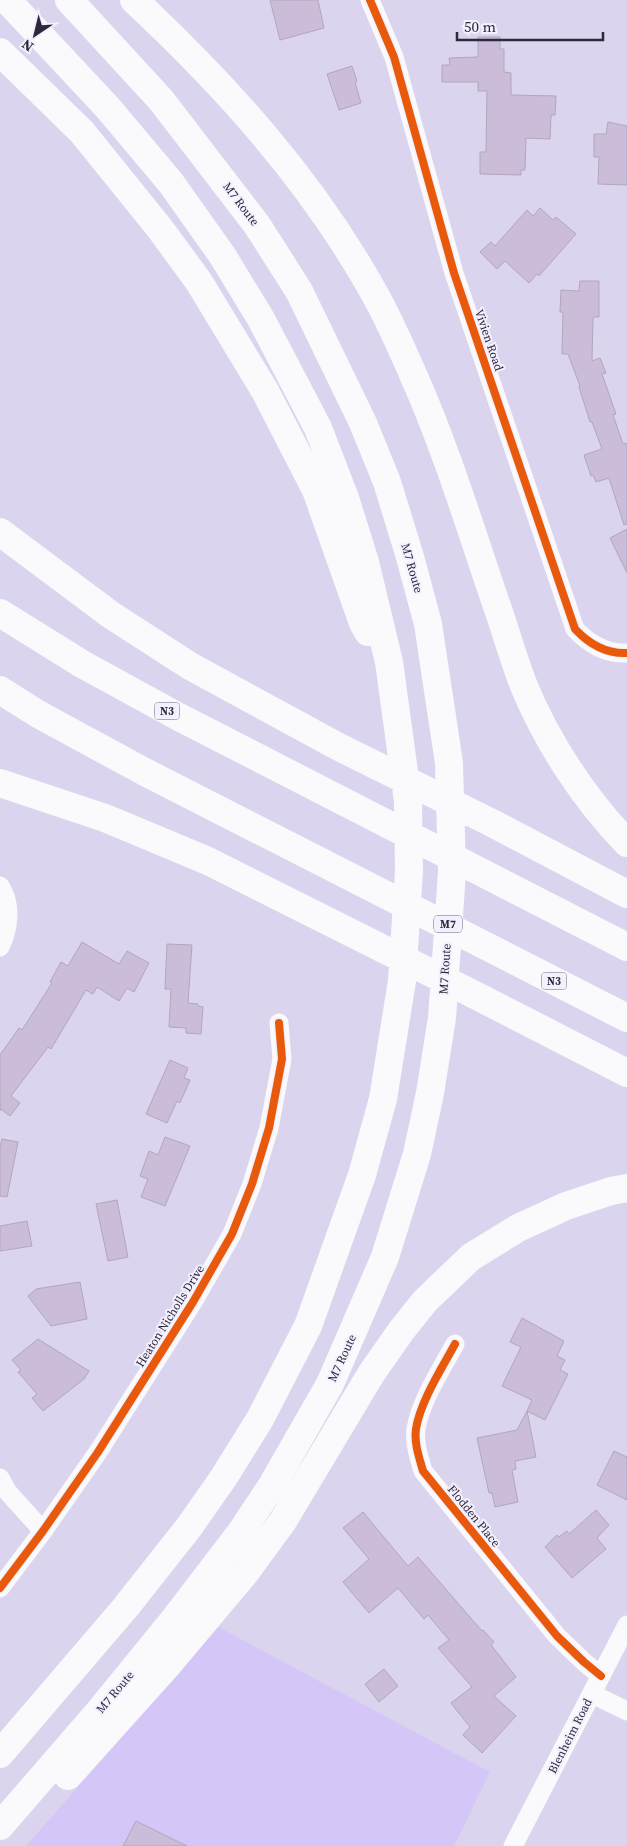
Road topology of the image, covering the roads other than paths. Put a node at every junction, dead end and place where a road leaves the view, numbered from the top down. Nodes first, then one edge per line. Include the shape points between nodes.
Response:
1 (7, 0) edge
2 (69, 0) edge
3 (134, 0) edge
4 (370, 0) edge
5 (0, 52) edge
6 (0, 532) edge
7 (0, 613) edge
8 (627, 653) edge
9 (389, 662) junction
10 (0, 690) edge
11 (0, 783) edge
12 (627, 843) edge
13 (1, 888) edge
14 (627, 894) edge
15 (0, 947) edge
16 (627, 947) edge
17 (627, 1018) edge
18 (280, 1023) dead end
19 (627, 1073) edge
20 (627, 1188) edge
21 (455, 1344) dead end
22 (0, 1478) edge
23 (43, 1531) junction
24 (0, 1588) edge
25 (627, 1625) edge
26 (601, 1676) junction
27 (592, 1694) junction
28 (627, 1711) edge
29 (0, 1754) edge
30 (0, 1826) edge
31 (4, 1846) edge
32 (513, 1846) edge

1 - 9 highway via 108,108 171,183 222,255 261,319 318,428 346,498
2 - 30 highway, M7 Route / M7 via 161,100 257,225 299,291 363,423 387,482 428,624 449,763 452,872 442,1018 417,1154 385,1257 330,1384 271,1488 235,1540 158,1640
3 - 12 highway via 211,75 292,168 336,229 374,292 412,373 444,453 524,687 565,763 591,801
4 - 8 street, Vivien Road via 394,57 454,273 575,629 600,649
5 - 9 highway via 82,132 199,282 265,391 316,490 363,624
6 - 14 highway via 111,615 190,666 337,746
7 - 16 highway, N3 via 177,716
9 - 29 highway via 408,801 409,880 402,981 383,1099 356,1193 308,1326 260,1419 224,1477 125,1608
10 - 17 highway, N3 via 143,771
11 - 19 highway via 105,818 200,858
13 - 15 street via 9,917
18 - 23 street, Heaton Nicholls Drive via 282,1059 269,1128 232,1234 98,1452
20 - 31 highway via 566,1206 518,1228 471,1258 425,1302 400,1331 371,1374 283,1521 245,1573 166,1667
21 - 26 street, Flodden Place via 426,1399 416,1428 416,1450 423,1470 557,1636
22 - 23 street via 7,1491
23 - 24 street, Heaton Nicholls Drive
25 - 26 street, Blenheim Road
26 - 27 street, Blenheim Road
27 - 28 street
27 - 32 street, Blenheim Road

